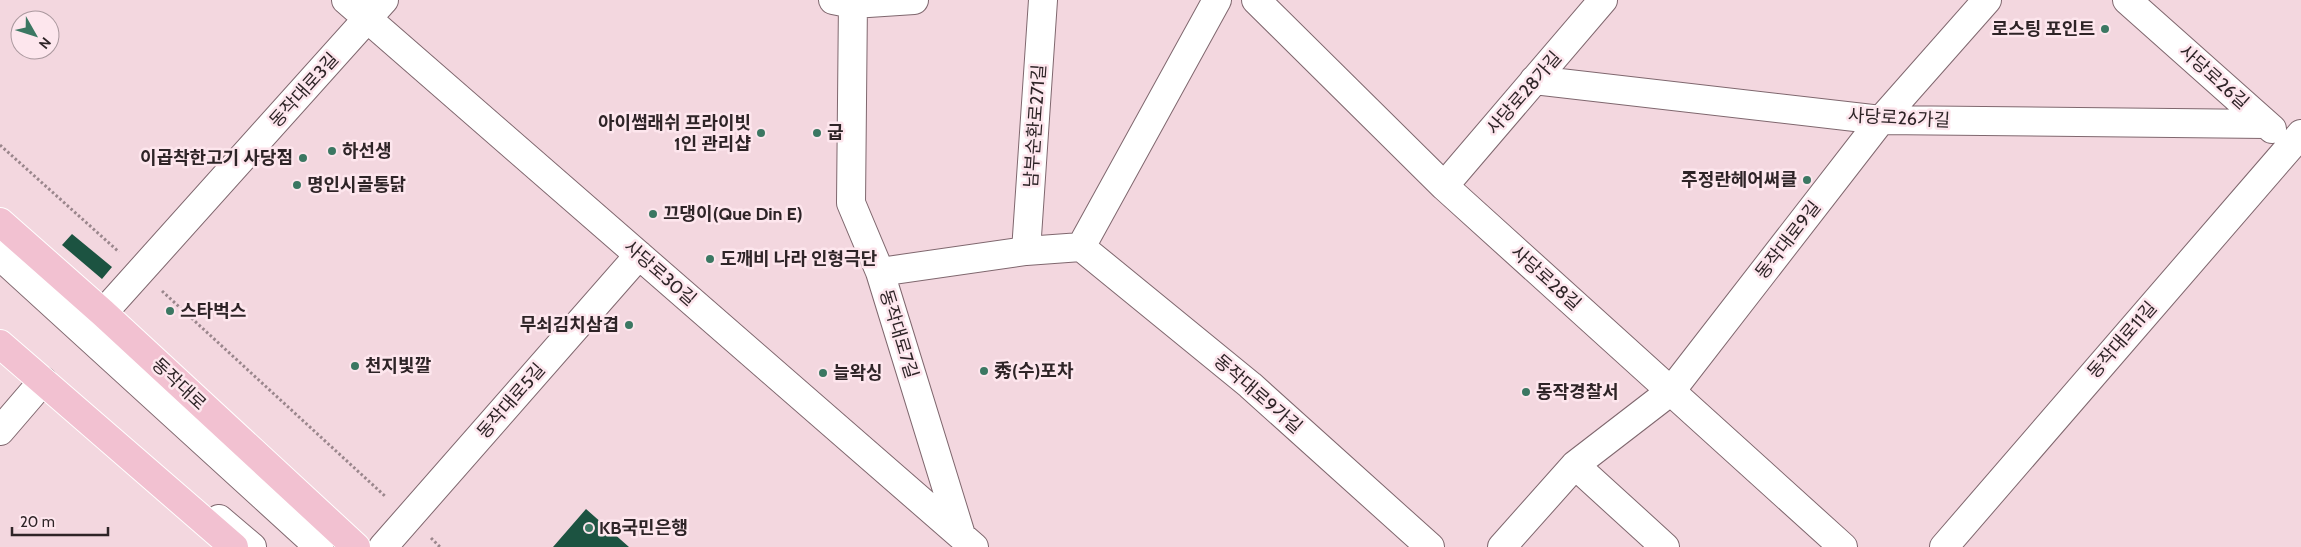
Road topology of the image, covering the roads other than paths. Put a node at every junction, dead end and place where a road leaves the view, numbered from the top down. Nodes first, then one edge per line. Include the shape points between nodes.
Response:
1 (346, 0) edge
2 (914, 0) edge
3 (1043, 0) edge
4 (1217, 0) edge
5 (1256, 0) edge
6 (1604, 0) edge
7 (1987, 0) edge
8 (2127, 0) edge
9 (846, 1) edge
10 (376, 9) edge
11 (1534, 80) junction
12 (1881, 120) junction
13 (2266, 124) junction
14 (2297, 145) edge
15 (1444, 186) junction
16 (0, 222) edge
17 (1081, 247) junction
18 (1026, 251) junction
19 (639, 255) junction
20 (0, 256) edge
21 (880, 272) junction
22 (103, 313) junction
23 (0, 334) edge
24 (0, 344) edge
25 (43, 380) junction
26 (1671, 391) junction
27 (0, 431) edge
28 (1575, 465) junction
29 (964, 543) edge
30 (234, 547) edge
31 (252, 547) edge
32 (319, 547) edge
33 (356, 547) edge
34 (383, 547) edge
35 (1430, 547) edge
36 (1502, 547) edge
37 (1665, 547) edge
38 (1843, 547) edge
39 (1944, 547) edge

1 - 10 street, 사당로30길
2 - 9 street
3 - 18 street, 남부순환로271길
4 - 17 street
5 - 15 street, 사당로28길
6 - 11 street, 사당로28가길
7 - 12 street, 동작대로9길
8 - 13 street, 사당로26길
9 - 21 street, 동작대로7길 via 851,203
10 - 19 street, 사당로30길
10 - 22 street, 동작대로3길
11 - 12 street, 사당로26가길
11 - 15 street, 사당로28가길
12 - 13 street, 사당로26가길
12 - 26 street, 동작대로9길
13 - 14 street, 사당로26길
14 - 39 street, 동작대로11길
15 - 26 street, 사당로28길
16 - 22 main road, 동작대로
17 - 18 street
17 - 35 street, 동작대로9가길 via 1250,385
18 - 21 street
19 - 29 street, 사당로30길
19 - 34 street, 동작대로5길
20 - 32 street
21 - 29 street, 동작대로7길
22 - 33 main road, 동작대로
23 - 31 street
24 - 25 main road
25 - 27 street
25 - 30 main road
26 - 28 street, 동작대로9길
26 - 38 street, 사당로28길
28 - 36 street, 동작대로9길
28 - 37 street

